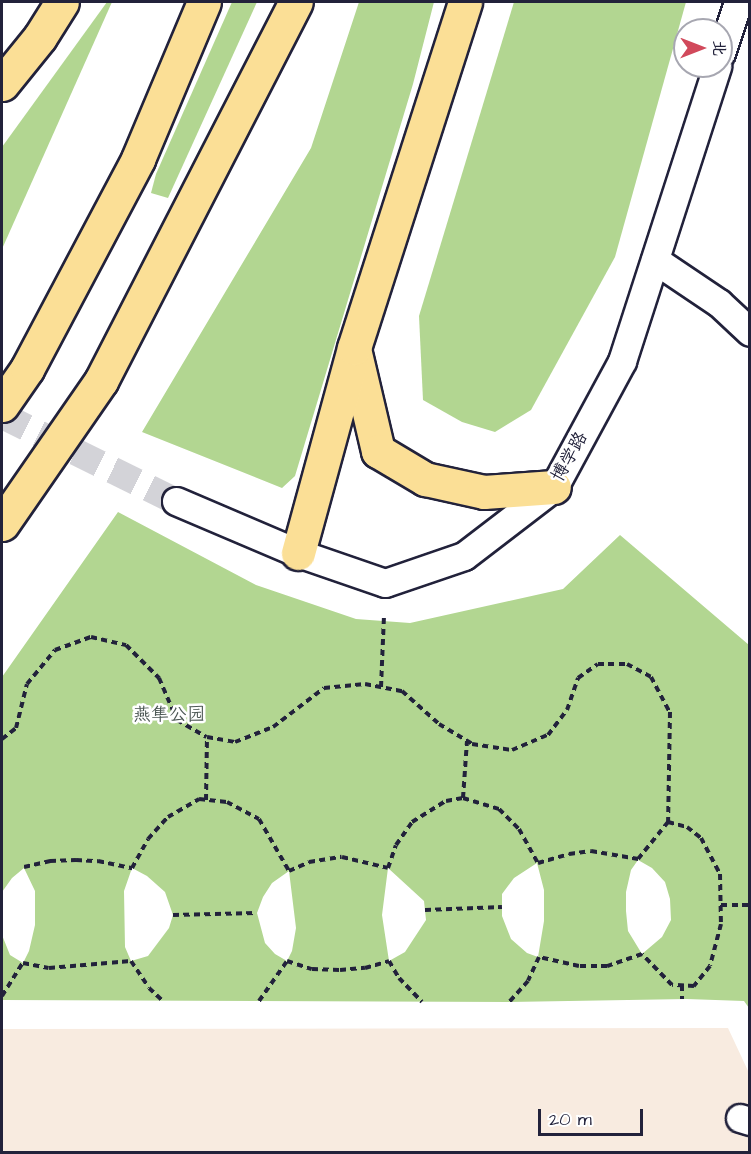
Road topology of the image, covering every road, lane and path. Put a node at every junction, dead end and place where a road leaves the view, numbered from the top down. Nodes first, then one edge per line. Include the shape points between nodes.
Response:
1 (62, 2) edge
2 (204, 2) edge
3 (296, 2) edge
4 (465, 2) edge
5 (738, 2) edge
6 (733, 18) edge
7 (713, 78) edge
8 (2, 84) edge
9 (655, 260) junction
10 (750, 332) edge
11 (354, 348) junction
12 (2, 405) edge
13 (554, 487) junction
14 (176, 501) tunnel mouth
15 (2, 524) edge
16 (298, 554) junction
17 (385, 583) junction
18 (381, 687) junction
19 (207, 737) junction
20 (2, 739) edge
21 (467, 741) junction
22 (463, 798) junction
23 (206, 800) junction
24 (668, 822) junction
25 (24, 867) dead end
26 (721, 905) junction
27 (750, 905) edge
28 (502, 907) dead end
29 (424, 910) dead end
30 (257, 913) dead end
31 (173, 915) dead end
32 (682, 985) junction
33 (2, 996) edge
34 (682, 999) dead end
35 (163, 1001) dead end
36 (259, 1001) dead end
37 (422, 1002) dead end
38 (509, 1002) dead end

1 - 8 highway
2 - 12 highway via 138,159 27,369
3 - 15 highway via 101,381
4 - 11 highway
5 - 6 street
7 - 9 street, 博学路
9 - 10 street via 719,303
9 - 13 street, 博学路 via 622,361
11 - 13 highway via 378,451 424,479 484,492
11 - 16 highway
13 - 17 street, 博学路 via 464,556
14 - 16 street
16 - 17 street
17 - 18 path
18 - 19 path via 365,684 324,688 264,731 235,742
18 - 21 path via 402,691 439,724
19 - 20 path via 177,720 159,678 126,645 91,637 55,650 27,684 16,728
19 - 23 path
21 - 22 path
21 - 24 path via 512,750 548,735 567,710 578,678 598,664 627,663 651,677 670,712
22 - 23 path via 446,801 412,822 396,845 388,868 342,857 309,862 289,871 259,819 227,802
22 - 24 path via 499,809 519,829 538,863 591,851 638,859
23 - 25 path via 199,799 168,817 148,839 132,868 76,860
24 - 26 path via 687,827 701,838 720,874
26 - 27 path
26 - 32 path via 721,924 710,966 694,986
28 - 29 path
30 - 31 path
32 - 34 path
32 - 38 path via 665,980 642,954 607,966 579,966 539,957 528,981
33 - 35 path via 23,963 49,968 131,961
36 - 37 path via 287,962 312,969 340,970 389,962

